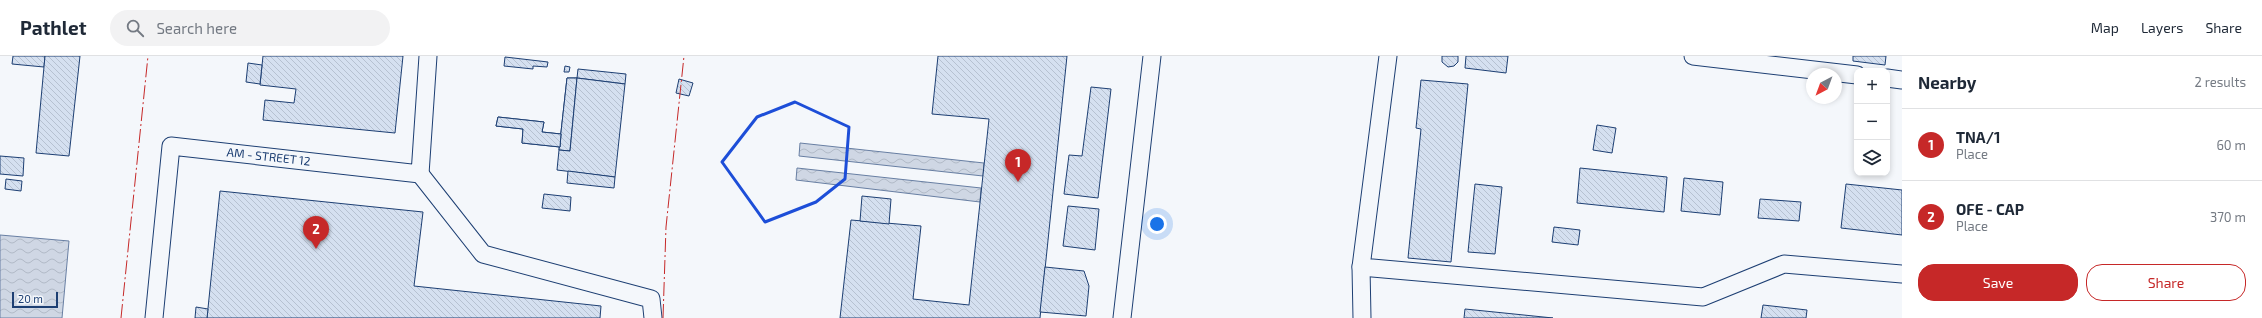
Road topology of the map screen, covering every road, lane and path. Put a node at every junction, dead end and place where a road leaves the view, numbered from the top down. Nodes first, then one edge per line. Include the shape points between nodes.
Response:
1 (428, 56) edge
2 (1152, 56) edge
3 (1388, 56) edge
4 (1693, 56) edge
5 (1854, 74) edge
6 (1890, 78) edge
7 (1902, 80) edge
8 (420, 174) junction
9 (1361, 267) junction
10 (1902, 274) edge
11 (154, 318) edge
12 (653, 318) edge
13 (1122, 318) edge
14 (1362, 318) edge

1 - 8 lane
2 - 13 lane
3 - 9 lane
4 - 5 lane
6 - 7 lane
8 - 11 lane, AM - STREET 12 via 171,146
8 - 12 lane via 483,254 651,299
9 - 10 lane via 1703,297 1784,264
9 - 14 lane

